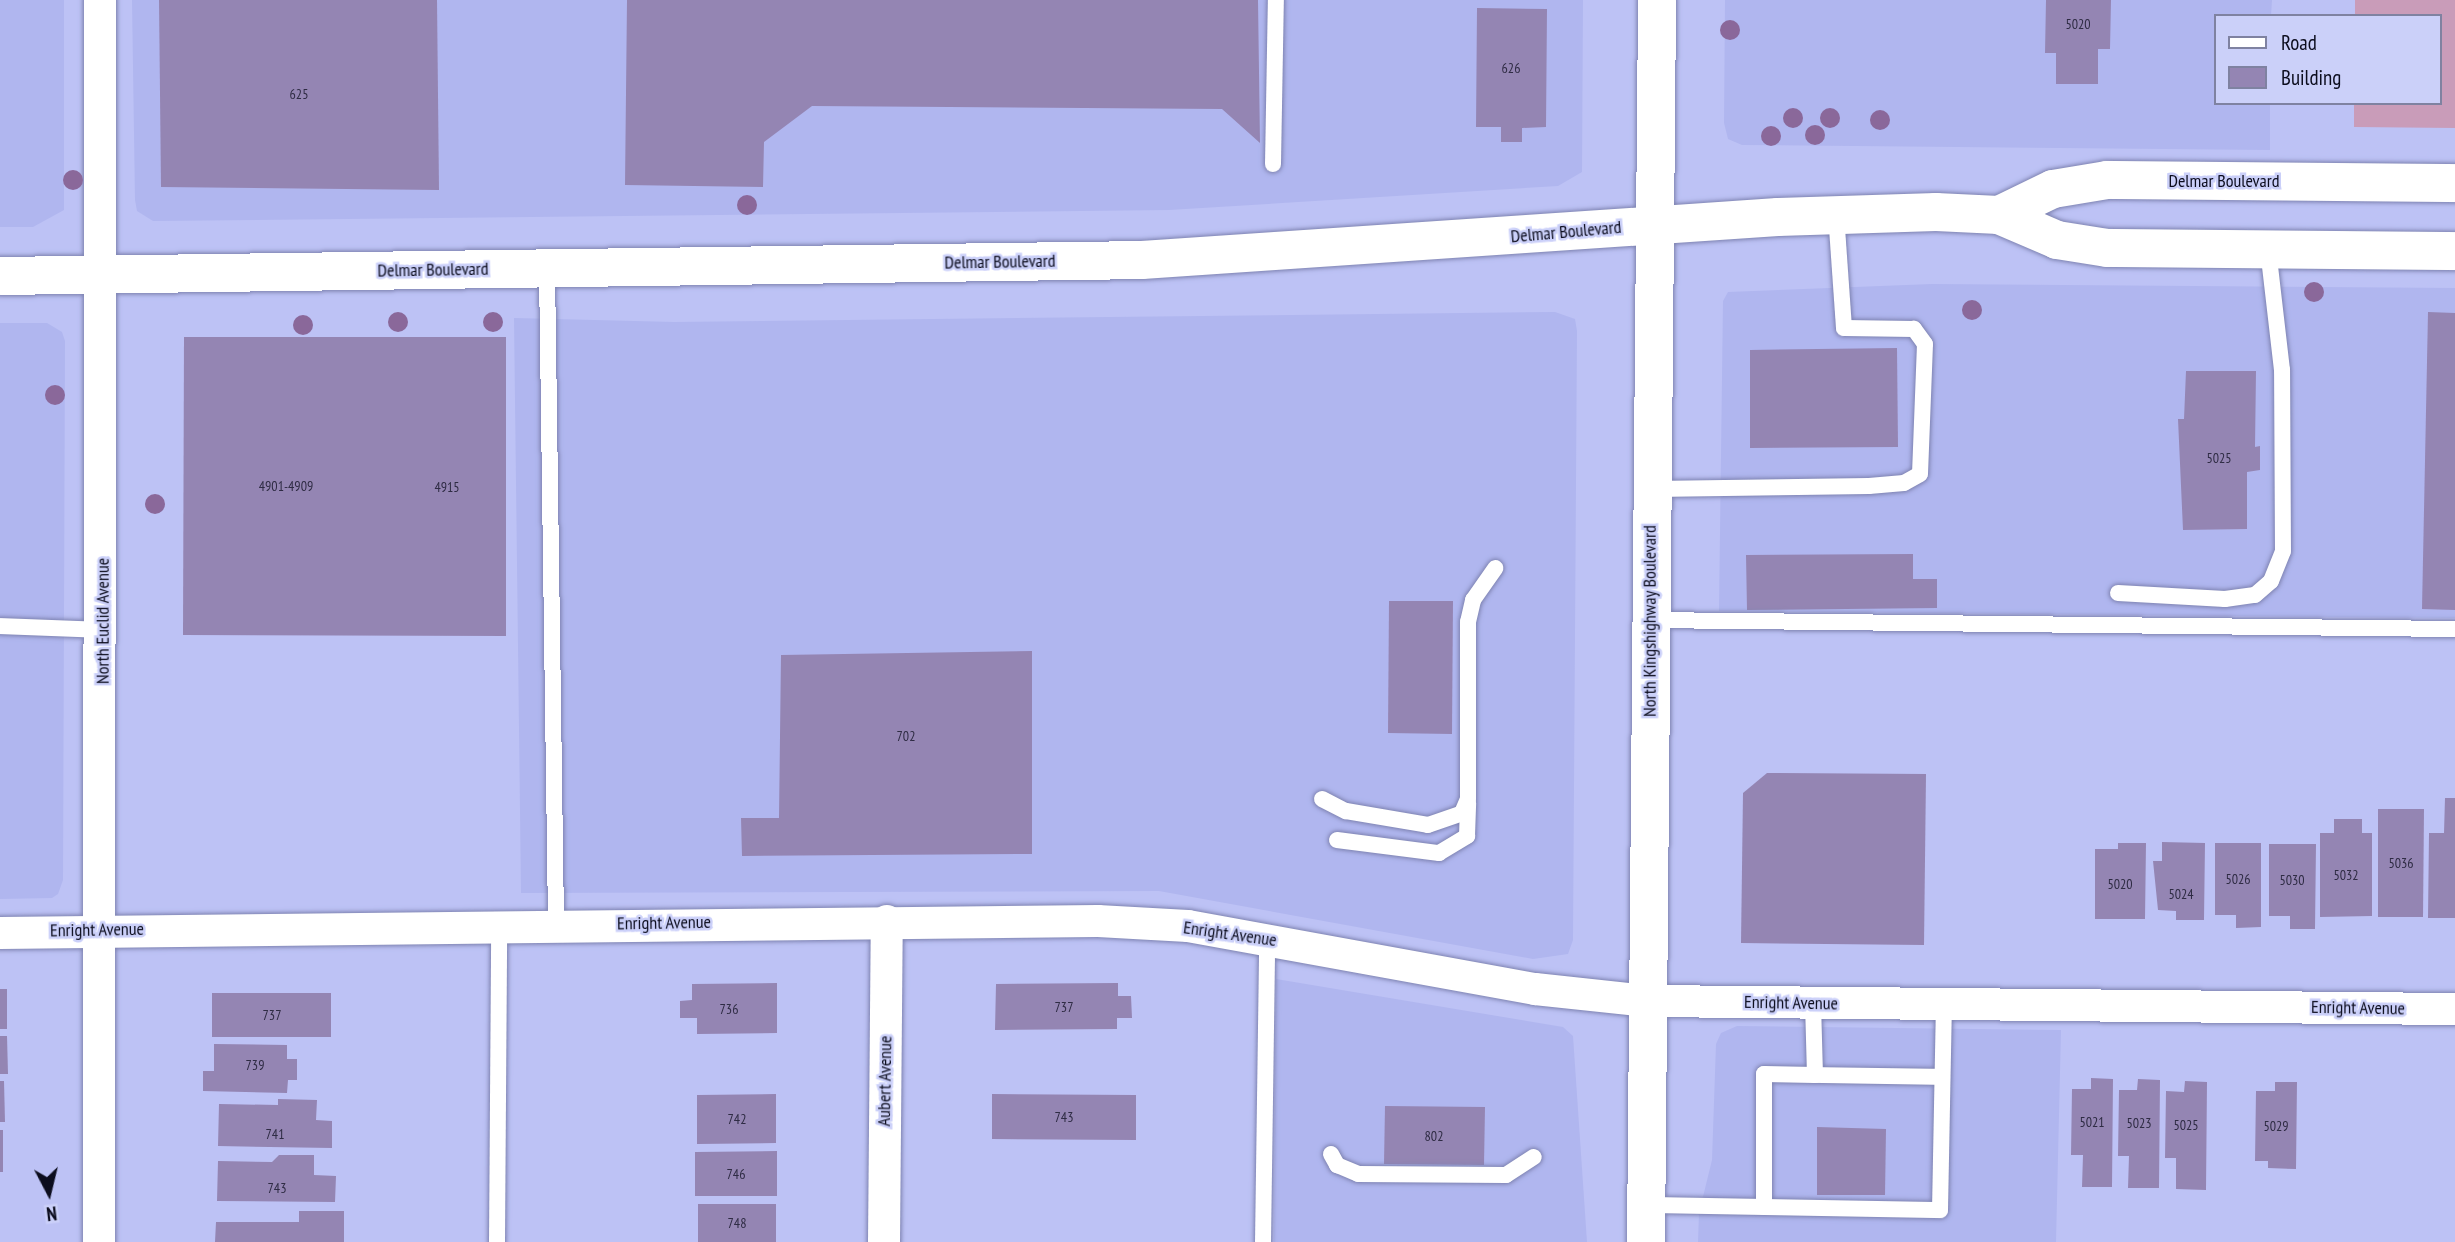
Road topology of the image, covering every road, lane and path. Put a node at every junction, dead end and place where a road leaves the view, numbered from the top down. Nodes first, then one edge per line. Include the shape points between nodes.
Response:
1 (100, 0) edge
2 (1276, 0) edge
3 (1657, 0) edge
4 (1273, 164) dead end
5 (2455, 183) edge
6 (1836, 214) junction
7 (1999, 215) junction
8 (1653, 225) junction
9 (2268, 249) junction
10 (2455, 251) edge
11 (547, 269) junction
12 (103, 275) junction
13 (0, 276) edge
14 (1651, 489) junction
15 (1495, 568) dead end
16 (2119, 593) dead end
17 (1649, 620) junction
18 (0, 626) edge
19 (103, 629) junction
20 (2455, 629) edge
21 (1322, 799) dead end
22 (1468, 799) junction
23 (1337, 840) dead end
24 (887, 921) junction
25 (556, 924) junction
26 (499, 925) junction
27 (102, 930) junction
28 (0, 933) edge
29 (1267, 939) junction
30 (1648, 1001) junction
31 (1813, 1003) junction
32 (1944, 1004) junction
33 (2455, 1009) edge
34 (1815, 1075) junction
35 (1942, 1077) junction
36 (1331, 1154) dead end
37 (1534, 1157) dead end
38 (1765, 1207) junction
39 (1646, 1223) edge
40 (99, 1242) edge
41 (497, 1242) edge
42 (884, 1242) edge
43 (1263, 1242) edge

1 - 12 street, North Euclid Avenue
2 - 4 lane
3 - 8 main road, North Kingshighway Boulevard
5 - 7 main road, Delmar Boulevard via 2107,180 2053,189
6 - 7 main road, Delmar Boulevard
6 - 8 main road, Delmar Boulevard
6 - 14 lane via 1844,328 1914,329 1925,344 1920,474 1904,483 1869,486
7 - 9 main road, Delmar Boulevard via 2057,240 2107,248
8 - 11 main road, Delmar Boulevard via 1142,260
8 - 14 main road, North Kingshighway Boulevard
9 - 10 main road, Delmar Boulevard
9 - 16 lane via 2282,370 2283,551 2271,581 2255,595 2225,599
11 - 12 main road, Delmar Boulevard
11 - 25 lane
12 - 13 main road, Delmar Boulevard
12 - 19 street, North Euclid Avenue
14 - 17 main road, North Kingshighway Boulevard
15 - 22 lane via 1473,600 1468,622
17 - 20 lane
17 - 30 main road, North Kingshighway Boulevard
18 - 19 lane
19 - 27 street, North Euclid Avenue
21 - 22 lane via 1346,811 1428,825 1462,813
22 - 23 lane via 1467,836 1446,851
24 - 25 street, Enright Avenue
24 - 29 street, Enright Avenue via 1098,921 1188,926
24 - 42 street, Aubert Avenue
25 - 26 street, Enright Avenue
26 - 27 street, Enright Avenue
26 - 41 lane
27 - 28 street, Enright Avenue
27 - 40 street, North Euclid Avenue
29 - 30 street, Enright Avenue via 1535,989
29 - 43 lane
30 - 31 street, Enright Avenue
30 - 39 main road, North Kingshighway Boulevard
31 - 32 street, Enright Avenue
31 - 34 lane
32 - 33 street, Enright Avenue
32 - 35 lane
34 - 35 lane
34 - 38 lane via 1764,1074
35 - 38 lane via 1940,1210
36 - 37 lane via 1337,1165 1368,1175 1506,1175
38 - 39 lane

